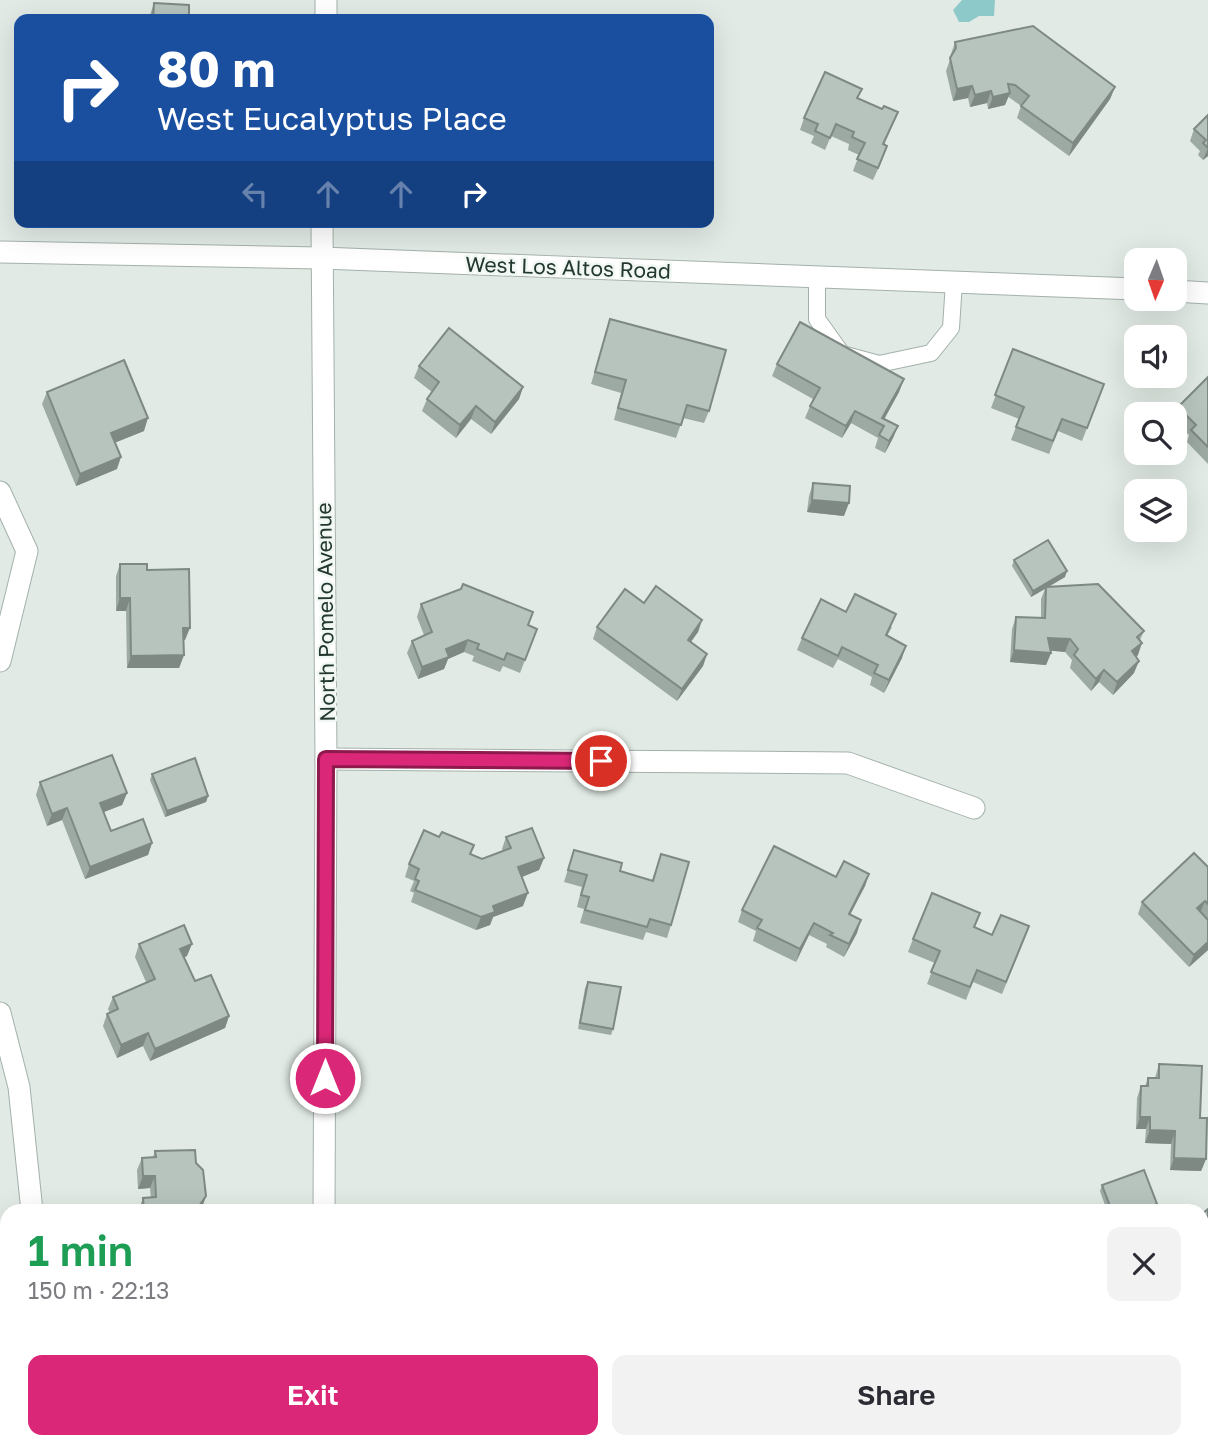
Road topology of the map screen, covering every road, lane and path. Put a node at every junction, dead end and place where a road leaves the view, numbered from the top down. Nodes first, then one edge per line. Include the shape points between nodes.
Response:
1 (322, 228) edge
2 (0, 252) edge
3 (321, 258) junction
4 (817, 276) junction
5 (954, 282) junction
6 (1124, 289) edge
7 (1187, 292) edge
8 (1208, 293) edge
9 (0, 492) edge
10 (0, 661) edge
11 (326, 759) junction
12 (974, 808) dead end
13 (0, 1013) edge
14 (31, 1204) edge
15 (324, 1204) edge

1 - 3 street, North Pomelo Avenue
2 - 3 street, West Los Altos Road
3 - 4 street, West Los Altos Road
3 - 11 street, North Pomelo Avenue
4 - 5 street, West Los Altos Road
4 - 5 lane via 817,319 823,328 842,354 878,364 931,353 951,328
5 - 6 street, West Los Altos Road
7 - 8 street
9 - 10 street via 27,551
11 - 12 street via 848,763
11 - 15 street, North Pomelo Avenue
13 - 14 street via 19,1087

